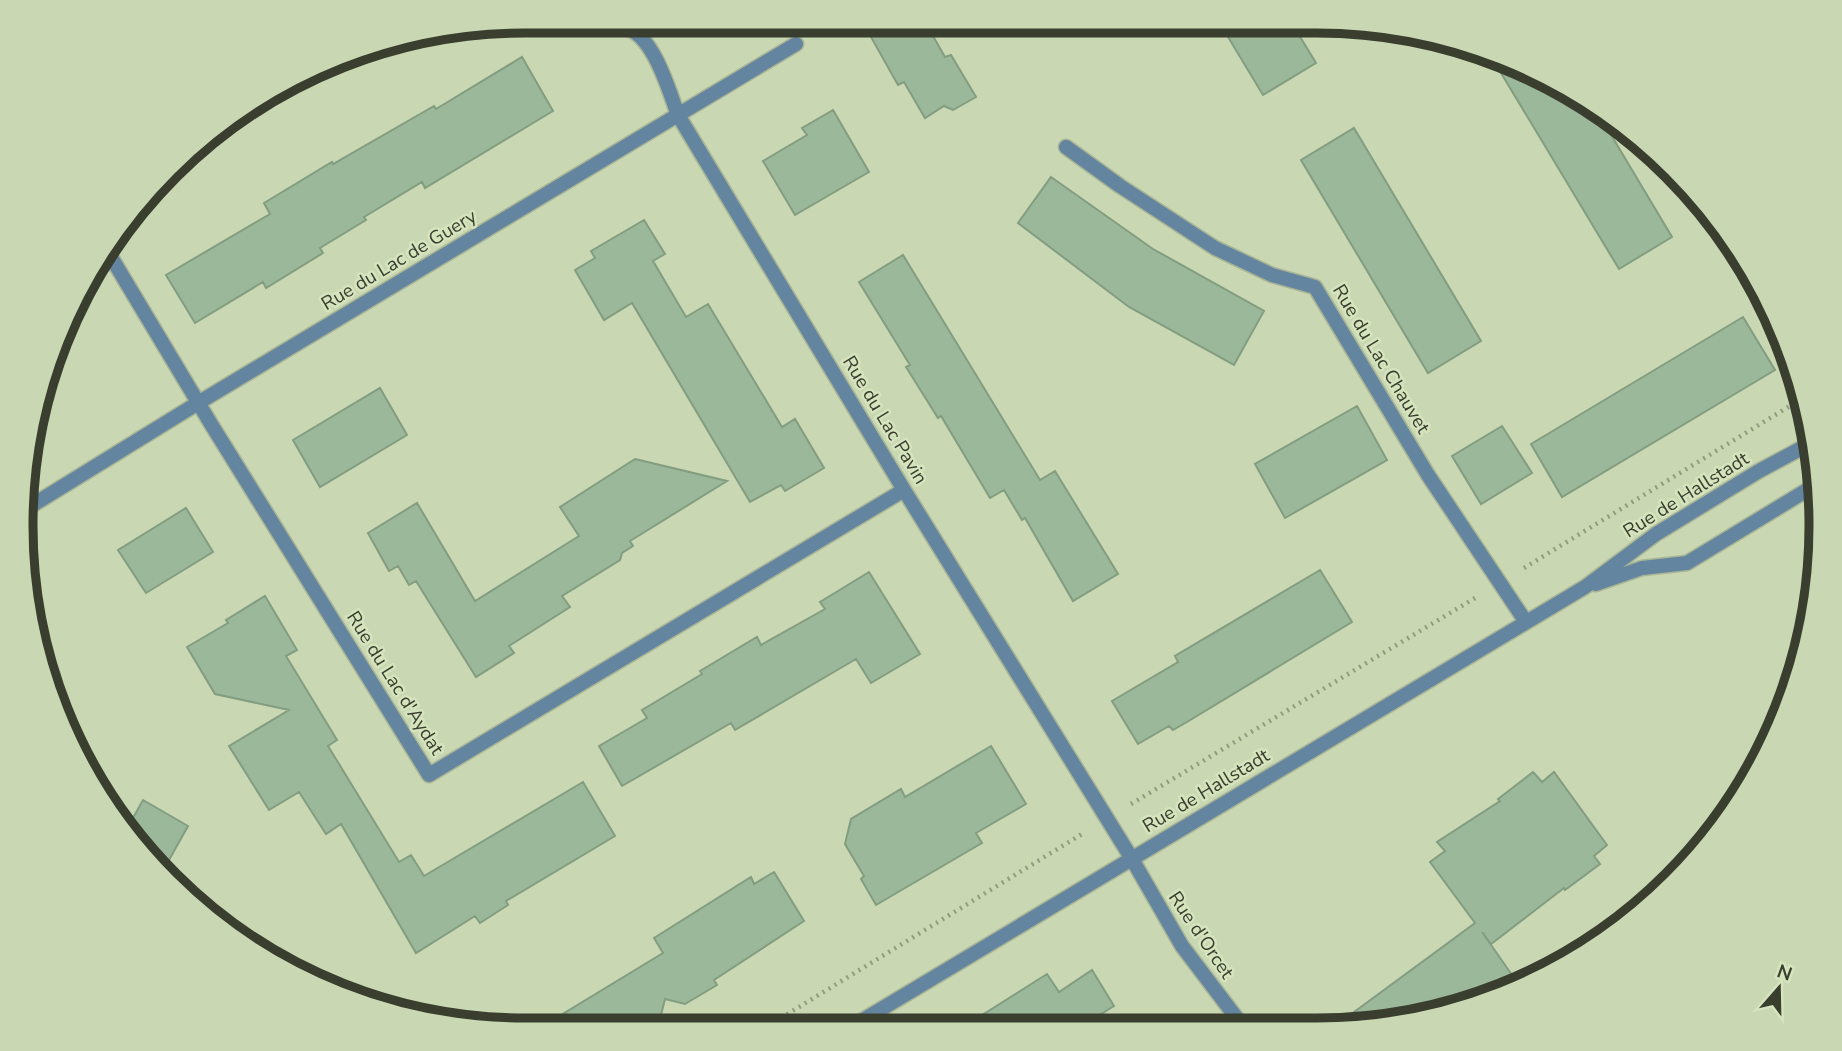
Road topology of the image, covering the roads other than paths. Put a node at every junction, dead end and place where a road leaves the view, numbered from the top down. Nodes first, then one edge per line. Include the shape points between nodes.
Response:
1 (635, 33) edge
2 (796, 44) dead end
3 (678, 115) junction
4 (1066, 147) dead end
5 (112, 259) edge
6 (198, 403) junction
7 (1802, 448) edge
8 (904, 490) junction
9 (1808, 490) edge
10 (34, 504) edge
11 (1585, 587) junction
12 (1526, 622) junction
13 (1132, 859) junction
14 (866, 1018) edge
15 (1237, 1018) edge

1 - 3 street, Rue du Lac Pavin via 656,59
2 - 3 street, Rue du Lac de Guery
3 - 6 street, Rue du Lac de Guery
3 - 8 street, Rue du Lac Pavin
4 - 12 street, Rue du Lac Chauvet via 1215,248 1272,275 1315,287 1428,475
5 - 6 street, Rue du Lac d'Aydat
6 - 8 street, Rue du Lac d'Aydat via 429,775
6 - 10 street, Rue du Lac de Guery
7 - 11 street, Rue de Hallstadt via 1656,534
8 - 13 street, Rue du Lac Pavin
9 - 11 street, Rue de Hallstadt via 1687,563 1643,568
11 - 12 street, Rue de Hallstadt
12 - 13 street, Rue de Hallstadt
13 - 14 street, Rue de Hallstadt
13 - 15 street, Rue d'Orcet via 1182,946

